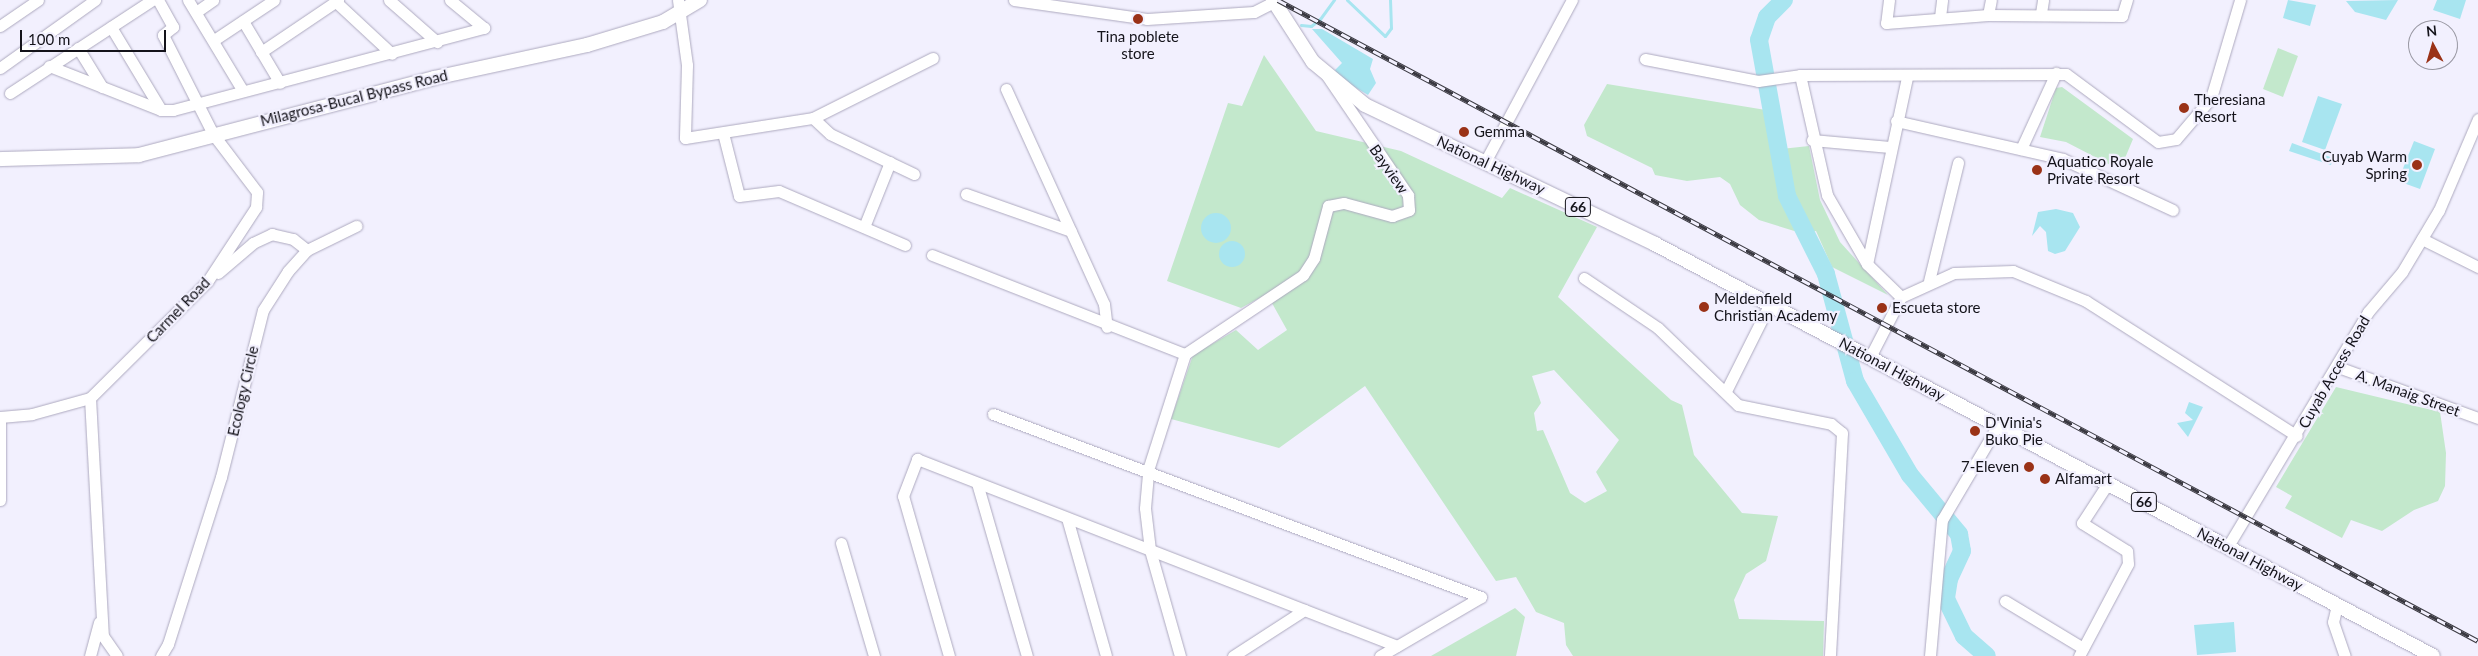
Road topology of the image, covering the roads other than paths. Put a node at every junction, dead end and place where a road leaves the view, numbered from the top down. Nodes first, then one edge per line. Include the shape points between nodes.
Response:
1 (38, 0) edge
2 (95, 0) edge
3 (152, 0) edge
4 (158, 0) edge
5 (188, 0) edge
6 (213, 0) edge
7 (274, 0) edge
8 (389, 0) edge
9 (450, 0) edge
10 (700, 0) edge
11 (1014, 0) edge
12 (1572, 0) edge
13 (1889, 0) edge
14 (1942, 0) edge
15 (1991, 0) edge
16 (2043, 0) edge
17 (2127, 0) edge
18 (2240, 0) edge
19 (337, 1) edge
20 (1273, 1) edge
21 (680, 7) edge
22 (196, 12) junction
23 (2041, 13) junction
24 (1988, 15) junction
25 (1940, 17) junction
26 (243, 22) junction
27 (0, 26) edge
28 (111, 28) junction
29 (214, 40) junction
30 (437, 42) junction
31 (78, 48) junction
32 (261, 52) junction
33 (392, 54) junction
34 (933, 58) dead end
35 (1645, 59) dead end
36 (49, 66) junction
37 (0, 68) edge
38 (2056, 73) junction
39 (1800, 74) junction
40 (1327, 76) junction
41 (1907, 77) junction
42 (280, 83) junction
43 (102, 87) junction
44 (1006, 89) dead end
45 (243, 91) junction
46 (10, 93) dead end
47 (200, 103) junction
48 (162, 110) junction
49 (813, 118) junction
50 (2478, 118) edge
51 (1896, 121) junction
52 (724, 133) junction
53 (213, 134) junction
54 (1812, 140) junction
55 (1890, 147) junction
56 (2021, 149) junction
57 (0, 159) edge
58 (890, 162) junction
59 (1484, 162) junction
60 (1958, 163) dead end
61 (914, 174) dead end
62 (966, 194) dead end
63 (2173, 210) dead end
64 (356, 226) dead end
65 (864, 227) junction
66 (1071, 230) junction
67 (2422, 239) junction
68 (905, 244) dead end
69 (308, 250) junction
70 (932, 255) dead end
71 (1866, 264) junction
72 (2478, 266) edge
73 (1584, 278) dead end
74 (1929, 281) junction
75 (207, 282) junction
76 (1901, 297) junction
77 (1770, 303) junction
78 (1107, 326) junction
79 (1185, 354) junction
80 (1870, 357) junction
81 (2338, 367) junction
82 (1726, 392) junction
83 (90, 398) junction
84 (993, 414) dead end
85 (0, 417) edge
86 (2478, 418) edge
87 (1998, 425) junction
88 (2297, 436) junction
89 (1148, 470) junction
90 (977, 482) junction
91 (2108, 482) junction
92 (0, 500) edge
93 (1067, 518) junction
94 (841, 543) dead end
95 (2228, 546) junction
96 (1150, 550) junction
97 (2005, 601) dead end
98 (2337, 605) junction
99 (1304, 610) junction
100 (101, 613) junction
101 (1397, 646) junction
102 (2081, 652) edge
103 (90, 656) edge
104 (117, 656) edge
105 (161, 656) edge
106 (874, 656) edge
107 (949, 656) edge
108 (1027, 656) edge
109 (1106, 656) edge
110 (1180, 656) edge
111 (1233, 656) edge
112 (1380, 656) edge
113 (1830, 656) edge
114 (1930, 656) edge
115 (2345, 656) edge
116 (2433, 656) edge

1 - 27 street
2 - 37 street
3 - 28 street
4 - 47 street, Carmel Road via 173,27 164,36
5 - 22 street
6 - 22 street
7 - 26 street
8 - 30 street
9 - 30 street via 484,28
10 - 21 main road, Milagrosa-Bucal Bypass Road
11 - 20 street via 1147,19 1254,12
12 - 59 street
13 - 25 street via 1886,22
14 - 25 street
15 - 24 street
16 - 23 street
17 - 23 street via 2122,16
18 - 38 street via 2211,98 2176,139 2158,142 2066,74
19 - 32 street
19 - 33 street
20 - 40 main road, National Highway / 66 via 1294,38
21 - 52 street via 688,65 685,138
21 - 53 main road, Milagrosa-Bucal Bypass Road via 587,45
22 - 29 street
23 - 24 street
24 - 25 street
26 - 29 street
26 - 32 street
28 - 31 street
28 - 48 street
29 - 45 street
30 - 33 street
31 - 36 street
31 - 43 street
32 - 42 street
33 - 42 street
34 - 49 street via 831,105
35 - 39 street via 1758,81
36 - 43 street
36 - 46 street
38 - 41 street
38 - 56 street
39 - 41 street
39 - 54 street
40 - 59 main road, National Highway / 66 via 1365,105
40 - 79 street, Bayview via 1408,195 1409,210 1392,216 1344,203 1328,206 1314,258 1304,275
41 - 51 street
42 - 45 street
43 - 48 street
44 - 66 street
45 - 47 street
47 - 48 street
47 - 53 street, Carmel Road
49 - 52 street
49 - 58 street via 830,134
50 - 67 street, Cuyab Access Road via 2449,190
51 - 55 street
51 - 56 street
52 - 65 street via 739,196 779,191
53 - 57 main road, Milagrosa-Bucal Bypass Road via 139,155
53 - 75 street, Carmel Road via 257,192 256,207
54 - 55 street
54 - 71 street via 1827,195
55 - 71 street
56 - 63 street via 2063,159
58 - 61 street
58 - 65 street
59 - 77 main road, National Highway / 66
60 - 74 street
62 - 66 street
64 - 69 street, Ecology Circle
65 - 68 street
66 - 78 street via 1104,304
67 - 72 street
67 - 81 street, Cuyab Access Road via 2402,272 2368,312
69 - 75 street via 293,239 272,234 253,244
69 - 105 street, Ecology Circle via 288,270 263,310 221,477 168,644
70 - 78 street
71 - 76 street
73 - 82 street via 1658,328
74 - 76 street
74 - 88 street via 1954,273 2013,271 2086,301
75 - 83 street, Carmel Road
76 - 80 street
77 - 80 main road, National Highway / 66
77 - 82 street
78 - 79 street
79 - 89 street
80 - 87 main road, National Highway / 66
81 - 86 street, A. Manaig Street
81 - 88 street, Cuyab Access Road
82 - 113 street via 1738,405 1831,424 1842,433
83 - 85 street
83 - 100 street
84 - 89 street
85 - 92 street
87 - 91 main road, National Highway / 66
87 - 114 street via 1944,516
88 - 95 street, Cuyab Access Road
89 - 96 street via 1145,508
89 - 101 street via 1480,597
90 - 93 street
90 - 107 street via 917,459 903,496
90 - 108 street
91 - 95 main road, National Highway / 66
91 - 102 street via 2082,523 2127,551 2128,564
93 - 96 street
93 - 109 street
94 - 106 street
95 - 98 main road, National Highway / 66
96 - 99 street
96 - 110 street
97 - 102 street
98 - 115 street via 2333,622
98 - 116 main road, National Highway / 66
99 - 101 street
99 - 111 street
100 - 103 street
100 - 104 street via 103,636
101 - 112 street

